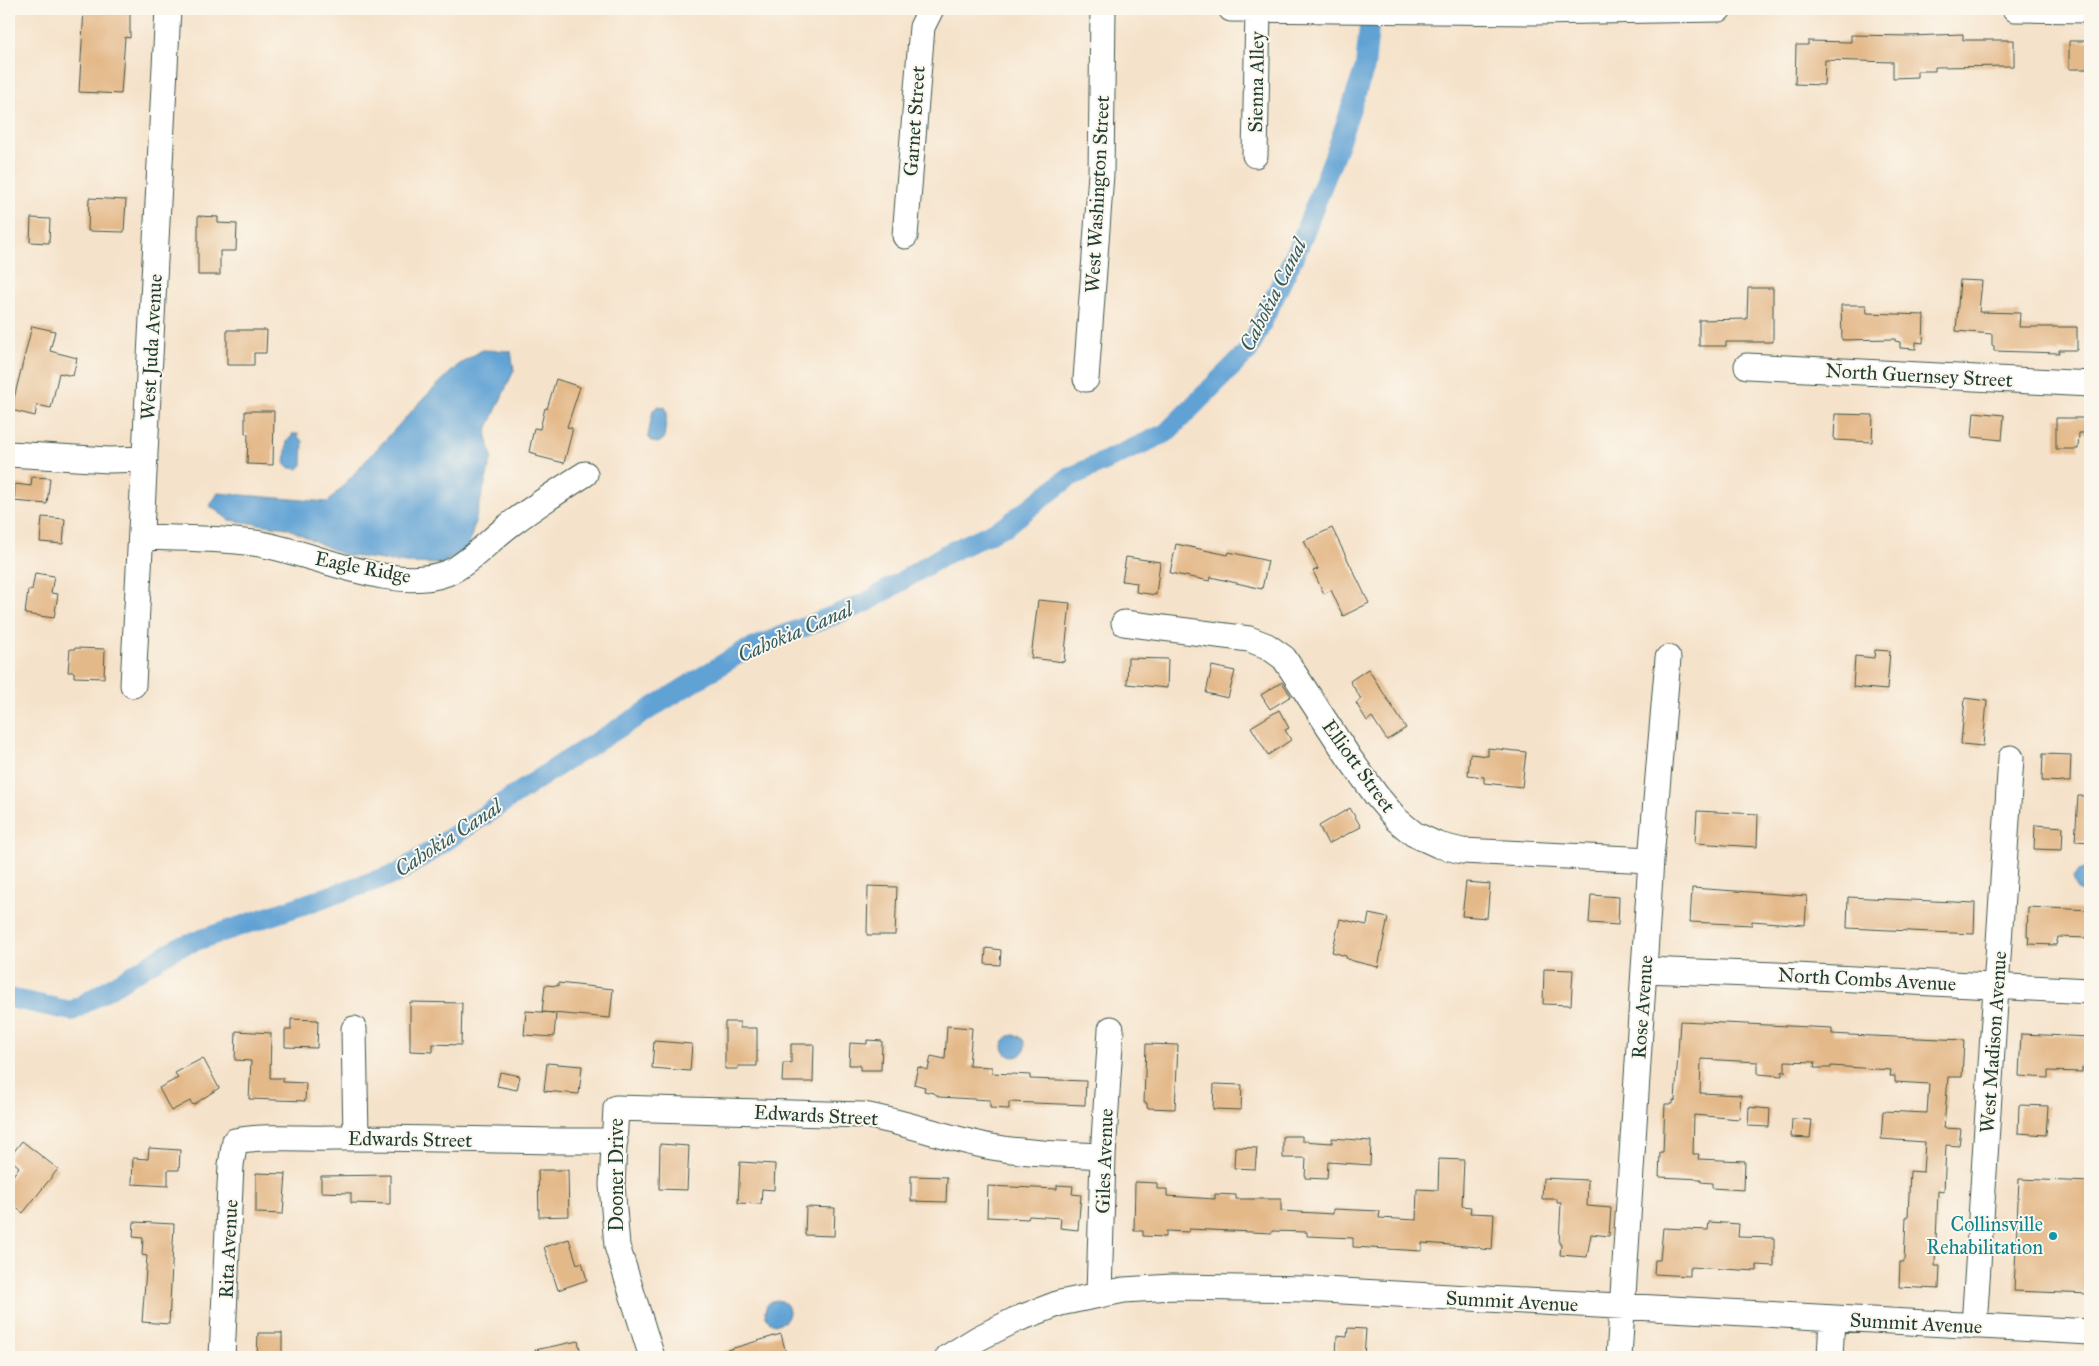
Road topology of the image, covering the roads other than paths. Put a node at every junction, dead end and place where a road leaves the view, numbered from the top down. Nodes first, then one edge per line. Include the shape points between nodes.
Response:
1 (168, 9) edge
2 (931, 9) edge
3 (1104, 9) edge
4 (1232, 9) edge
5 (1264, 9) edge
6 (1719, 9) edge
7 (2015, 9) edge
8 (2090, 10) edge
9 (1255, 155) dead end
10 (905, 236) dead end
11 (1748, 366) dead end
12 (1086, 379) dead end
13 (2090, 384) edge
14 (9, 454) edge
15 (145, 459) junction
16 (585, 474) dead end
17 (141, 537) junction
18 (1124, 623) dead end
19 (1668, 658) dead end
20 (133, 685) dead end
21 (2012, 758) dead end
22 (1651, 860) junction
23 (1644, 970) junction
24 (1997, 985) junction
25 (2090, 991) edge
26 (354, 1029) dead end
27 (1111, 1029) dead end
28 (616, 1108) joint
29 (356, 1138) junction
30 (235, 1141) joint
31 (615, 1142) junction
32 (1103, 1156) junction
33 (1099, 1294) junction
34 (1622, 1308) junction
35 (1832, 1319) junction
36 (1974, 1326) junction
37 (2090, 1332) edge
38 (222, 1357) edge
39 (652, 1357) edge
40 (948, 1357) edge
41 (1619, 1357) edge
42 (1830, 1357) edge

1 - 15 street, West Juda Avenue
2 - 10 street, Garnet Street via 922,28
3 - 12 street, West Washington Street via 1101,174
4 - 5 street
5 - 6 street via 1536,12
5 - 9 street, Sienna Alley
7 - 8 street
11 - 13 street, North Guernsey Street
14 - 15 street
15 - 17 street, West Juda Avenue
16 - 17 street, Eagle Ridge via 520,517 455,569 433,577 387,576 256,544
17 - 20 street, West Juda Avenue
18 - 22 street, Elliott Street via 1249,639 1284,658 1376,795 1397,820 1428,841 1462,851
19 - 22 street, Rose Avenue
21 - 24 street, West Madison Avenue
22 - 23 street, Rose Avenue
23 - 24 street, North Combs Avenue
23 - 34 street, Rose Avenue
24 - 25 street, North Combs Avenue
24 - 36 street, West Madison Avenue
26 - 29 street
27 - 32 street, Giles Avenue
28 - 31 street, Dooner Drive
28 - 32 street, Edwards Street via 862,1115 891,1119 992,1147
29 - 30 street, Edwards Street
29 - 31 street, Edwards Street
30 - 38 street, Rita Avenue via 231,1165
31 - 39 street, Dooner Drive via 612,1185 617,1246
32 - 33 street, Giles Avenue
33 - 34 street, Summit Avenue via 1172,1286 1306,1289
33 - 40 street, Summit Avenue via 1060,1303 1015,1320
34 - 35 street, Summit Avenue
34 - 41 street, Rose Avenue
35 - 36 street, Summit Avenue
35 - 42 street
36 - 37 street, Summit Avenue

